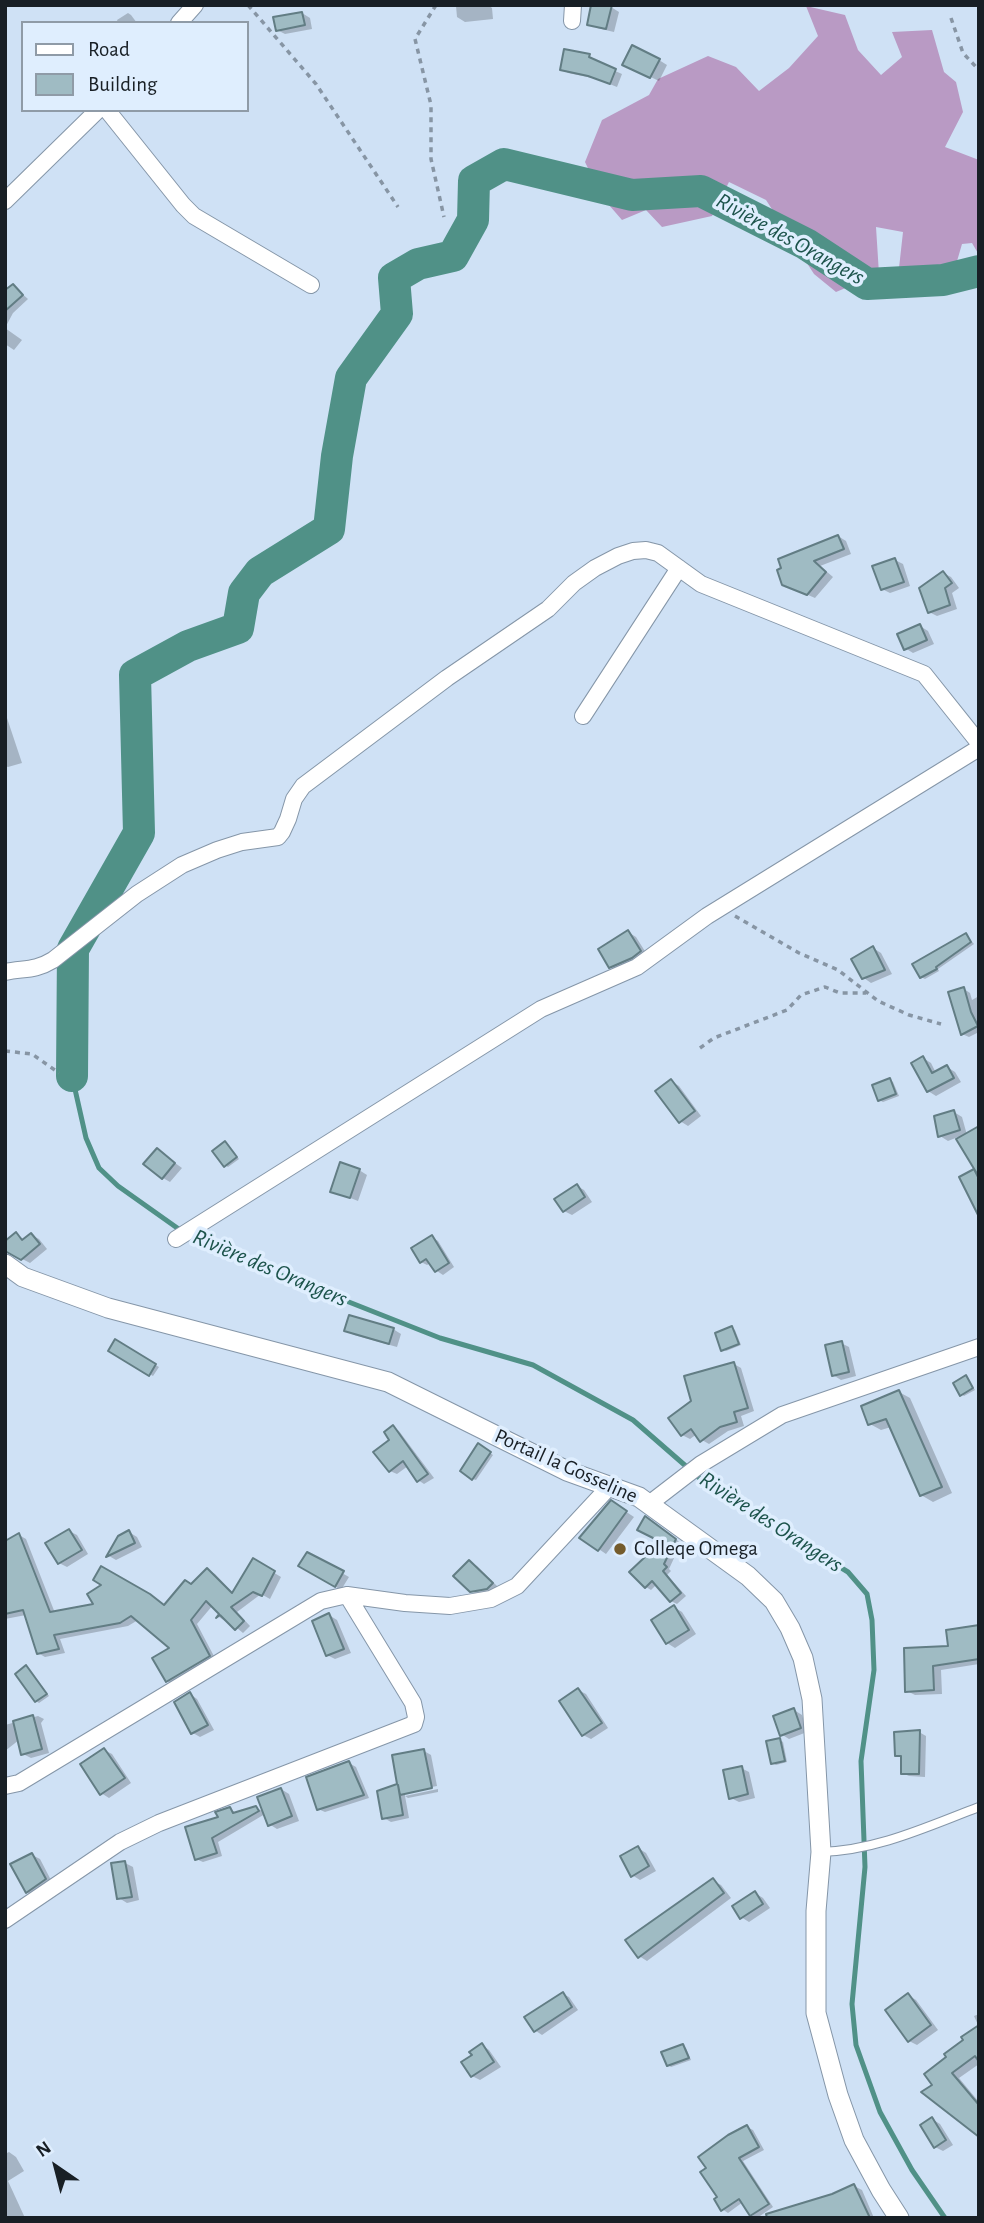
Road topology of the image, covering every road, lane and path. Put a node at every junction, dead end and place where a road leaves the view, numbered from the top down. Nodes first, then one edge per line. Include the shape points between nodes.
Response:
1 (248, 5) edge
2 (436, 5) edge
3 (951, 18) dead end
4 (979, 70) edge
5 (96, 112) edge
6 (109, 112) edge
7 (5, 201) edge
8 (398, 207) dead end
9 (444, 217) dead end
10 (311, 285) dead end
11 (679, 568) junction
12 (583, 716) dead end
13 (979, 743) edge
14 (979, 748) edge
15 (707, 916) junction
16 (5, 972) edge
17 (868, 993) junction
18 (941, 1024) dead end
19 (700, 1048) dead end
20 (5, 1051) edge
21 (59, 1073) dead end
22 (176, 1239) dead end
23 (5, 1264) edge
24 (979, 1347) edge
25 (610, 1486) junction
26 (649, 1504) junction
27 (347, 1595) junction
28 (5, 1786) edge
29 (979, 1807) edge
30 (821, 1852) junction
31 (5, 1920) edge
32 (899, 2218) edge

1 - 8 path via 316,84
2 - 9 path via 415,39 432,105 431,159
3 - 4 path via 962,53
5 - 7 street
6 - 10 street via 194,216
11 - 12 street
11 - 13 street via 701,584 924,674
11 - 16 street via 646,550 618,556 596,568 548,609 303,786 278,837 242,842 182,866 137,894 53,960 31,970
14 - 15 street
15 - 17 path via 726,911 838,971
15 - 22 street via 637,967 541,1009
17 - 18 path via 909,1015
17 - 19 path via 840,993 825,987 801,995 787,1010
20 - 21 path via 32,1054
23 - 25 street, Portail la Gosseline via 23,1277 108,1308 388,1382 567,1471
24 - 26 street via 782,1415 701,1464
25 - 26 street, Portail la Gosseline
25 - 27 street via 517,1586 491,1599 450,1606
26 - 30 street, Portail la Gosseline via 748,1576 774,1601 790,1628 803,1658 812,1699
27 - 28 street via 321,1601 19,1783
27 - 31 street via 413,1703 414,1724 159,1822 120,1842
29 - 30 lane via 892,1840 848,1851
30 - 32 street, Portail la Gosseline via 816,2013 854,2140

